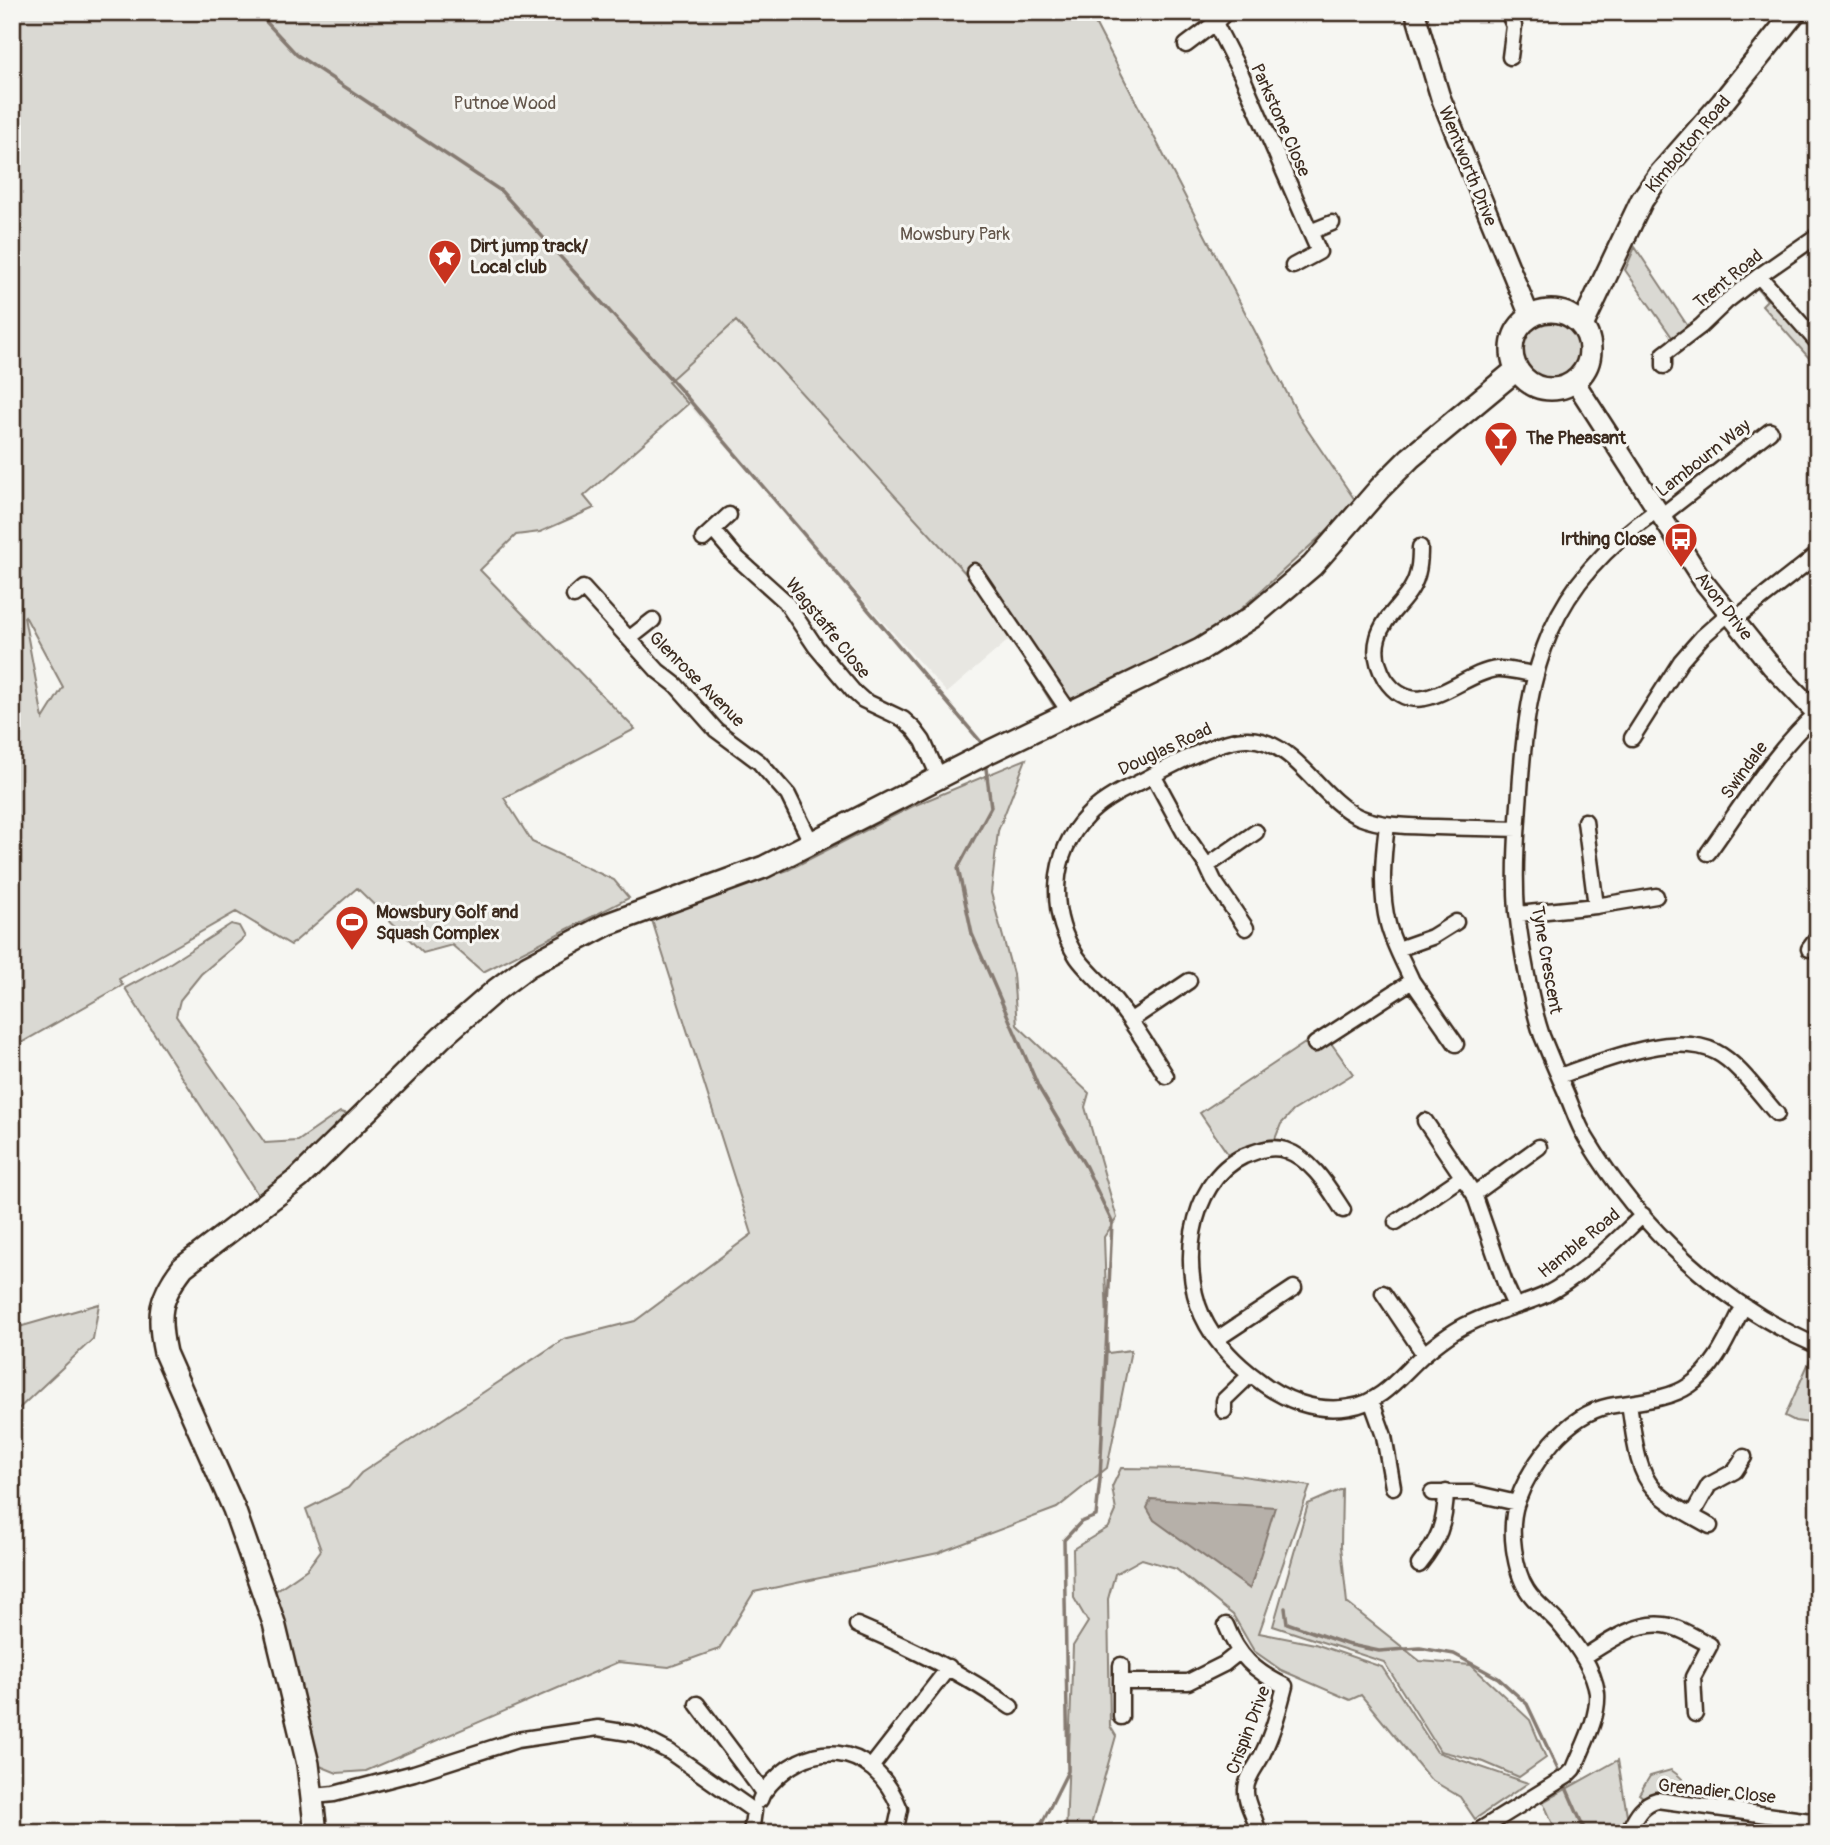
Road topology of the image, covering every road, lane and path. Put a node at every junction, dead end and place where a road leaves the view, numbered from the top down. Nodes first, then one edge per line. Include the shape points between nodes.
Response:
1 (1226, 12) edge
2 (1415, 12) edge
3 (1795, 12) edge
4 (1516, 21) edge
5 (1215, 23) junction
6 (1186, 45) dead end
7 (1510, 57) dead end
8 (1332, 223) dead end
9 (1310, 232) junction
10 (1818, 235) edge
11 (1293, 265) dead end
12 (1759, 276) junction
13 (1530, 317) junction
14 (1582, 326) junction
15 (1818, 343) edge
16 (1660, 357) dead end
17 (1516, 370) junction
18 (1575, 382) junction
19 (1770, 432) dead end
20 (1659, 513) junction
21 (729, 515) dead end
22 (1420, 547) dead end
23 (1818, 554) edge
24 (974, 571) dead end
25 (574, 596) dead end
26 (1731, 617) junction
27 (653, 620) dead end
28 (631, 638) junction
29 (1534, 674) junction
30 (1070, 713) junction
31 (1817, 713) edge
32 (1632, 738) dead end
33 (1153, 775) junction
34 (939, 777) junction
35 (1585, 821) dead end
36 (1387, 825) junction
37 (1517, 829) junction
38 (1256, 832) dead end
39 (812, 844) junction
40 (1708, 853) dead end
41 (1207, 866) junction
42 (1656, 896) dead end
43 (1596, 905) junction
44 (1518, 914) junction
45 (1456, 922) dead end
46 (1246, 928) dead end
47 (1398, 949) junction
48 (1189, 981) dead end
49 (1412, 981) junction
50 (1131, 1020) junction
51 (1456, 1044) dead end
52 (1315, 1045) dead end
53 (1166, 1076) dead end
54 (1559, 1076) junction
55 (1777, 1114) dead end
56 (1425, 1121) dead end
57 (1539, 1147) dead end
58 (1462, 1177) junction
59 (1474, 1194) junction
60 (1343, 1210) dead end
61 (1643, 1215) junction
62 (1396, 1222) dead end
63 (1294, 1288) dead end
64 (1383, 1293) dead end
65 (1515, 1306) junction
66 (1742, 1307) junction
67 (1217, 1339) junction
68 (1818, 1346) edge
69 (1424, 1354) junction
70 (1250, 1375) junction
71 (1371, 1400) junction
72 (1221, 1401) dead end
73 (1629, 1404) junction
74 (1744, 1457) dead end
75 (1393, 1487) dead end
76 (1517, 1503) junction
77 (1692, 1515) junction
78 (1710, 1526) dead end
79 (1419, 1565) dead end
80 (1226, 1625) dead end
81 (857, 1626) dead end
82 (1239, 1653) junction
83 (1584, 1657) junction
84 (1121, 1665) dead end
85 (949, 1667) junction
86 (1121, 1682) junction
87 (697, 1704) dead end
88 (1011, 1707) dead end
89 (1695, 1714) dead end
90 (1121, 1717) dead end
91 (872, 1766) junction
92 (763, 1793) junction
93 (314, 1796) junction
94 (754, 1811) junction
95 (1818, 1822) edge
96 (316, 1833) edge
97 (751, 1833) edge
98 (895, 1833) edge
99 (1258, 1833) edge
100 (1475, 1833) edge
101 (1633, 1833) edge

1 - 5 street
2 - 13 street, Wentworth Drive via 1444,108
3 - 14 main road, Kimbolton Road via 1642,200
4 - 7 street
5 - 6 street
5 - 9 street, Parkstone Close
8 - 9 street
9 - 11 street, Parkstone Close via 1319,252
10 - 12 street, Trent Road
12 - 15 street
12 - 16 street, Trent Road
13 - 14 main road via 1552,311
13 - 17 main road via 1514,337 1511,349
14 - 18 main road via 1591,349 1584,373
17 - 18 main road via 1539,388 1564,388
17 - 30 main road via 1410,458 1312,566 1252,617 1200,650
18 - 20 street, Avon Drive
19 - 20 street, Lambourn Way
20 - 26 street, Avon Drive
20 - 29 street, Tyne Crescent via 1625,533 1585,574 1547,636
21 - 34 street, Wagstaffe Close via 708,534 785,601 853,691 914,729
22 - 29 street via 1411,589 1378,638 1379,669 1390,686 1406,696 1425,699 1496,669
23 - 26 street
24 - 30 street
25 - 28 street, Glenrose Avenue via 583,587
26 - 31 street, Avon Drive
26 - 32 street via 1702,637 1681,661
27 - 28 street, Glenrose Avenue
28 - 39 street, Glenrose Avenue via 716,730 759,762 788,795
29 - 37 street, Tyne Crescent
30 - 34 main road
31 - 40 street, Swindale via 1775,760
33 - 36 street, Douglas Road via 1227,741 1249,739 1272,744 1287,754 1346,810
33 - 41 street
33 - 50 street, Douglas Road via 1118,792 1086,816 1072,834 1057,874 1065,935 1078,958
34 - 39 main road
35 - 43 street via 1595,841
36 - 37 street, Douglas Road
36 - 47 street via 1384,898
37 - 44 street, Tyne Crescent
38 - 41 street
39 - 93 main road via 764,867 608,924 528,966 440,1038 299,1178 204,1250 170,1284 159,1326 165,1353 262,1584
41 - 46 street
42 - 43 street
43 - 44 street
44 - 54 street, Tyne Crescent via 1542,1034
45 - 47 street
47 - 49 street
48 - 50 street
49 - 51 street
49 - 52 street
50 - 53 street, Douglas Road
54 - 55 street via 1663,1044 1691,1045 1715,1051 1729,1061
54 - 61 street, Tyne Crescent via 1585,1136
56 - 58 street
57 - 59 street
58 - 59 street
58 - 62 street
59 - 65 street
60 - 67 street, Hamble Road via 1315,1171 1287,1150 1254,1152 1224,1170 1199,1210 1191,1254 1198,1303
61 - 65 street, Hamble Road via 1572,1277
61 - 66 street, Tyne Crescent via 1696,1270
63 - 67 street
64 - 69 street
65 - 69 street, Hamble Road via 1470,1323
66 - 68 street, Tyne Crescent
66 - 73 street via 1715,1359 1689,1386
67 - 70 street, Hamble Road
69 - 71 street, Hamble Road
70 - 71 street, Hamble Road via 1287,1399 1308,1405 1352,1407
70 - 72 street
71 - 75 street via 1384,1436
73 - 76 street via 1607,1406 1567,1427 1550,1443
73 - 77 street via 1645,1477 1654,1490
74 - 77 street via 1735,1471 1709,1485
76 - 79 street via 1473,1493 1439,1493 1446,1512 1441,1532
76 - 83 street via 1513,1543 1525,1588
77 - 78 street
80 - 82 street, Crispin Drive
81 - 85 street
82 - 86 street via 1188,1682
82 - 99 street, Crispin Drive via 1251,1667 1285,1686 1273,1728 1246,1790
83 - 89 street via 1645,1626 1684,1631 1710,1645 1693,1677
83 - 100 street via 1597,1693 1596,1711 1574,1769
84 - 86 street
85 - 88 street
85 - 91 street
86 - 90 street
87 - 92 street
91 - 92 street via 843,1755 819,1753 789,1767
91 - 98 street via 900,1809
92 - 94 street
93 - 94 street via 414,1773 517,1740 598,1728 635,1734 670,1752
93 - 96 main road
94 - 97 street
95 - 101 street, Grenadier Close via 1657,1800 1636,1815

